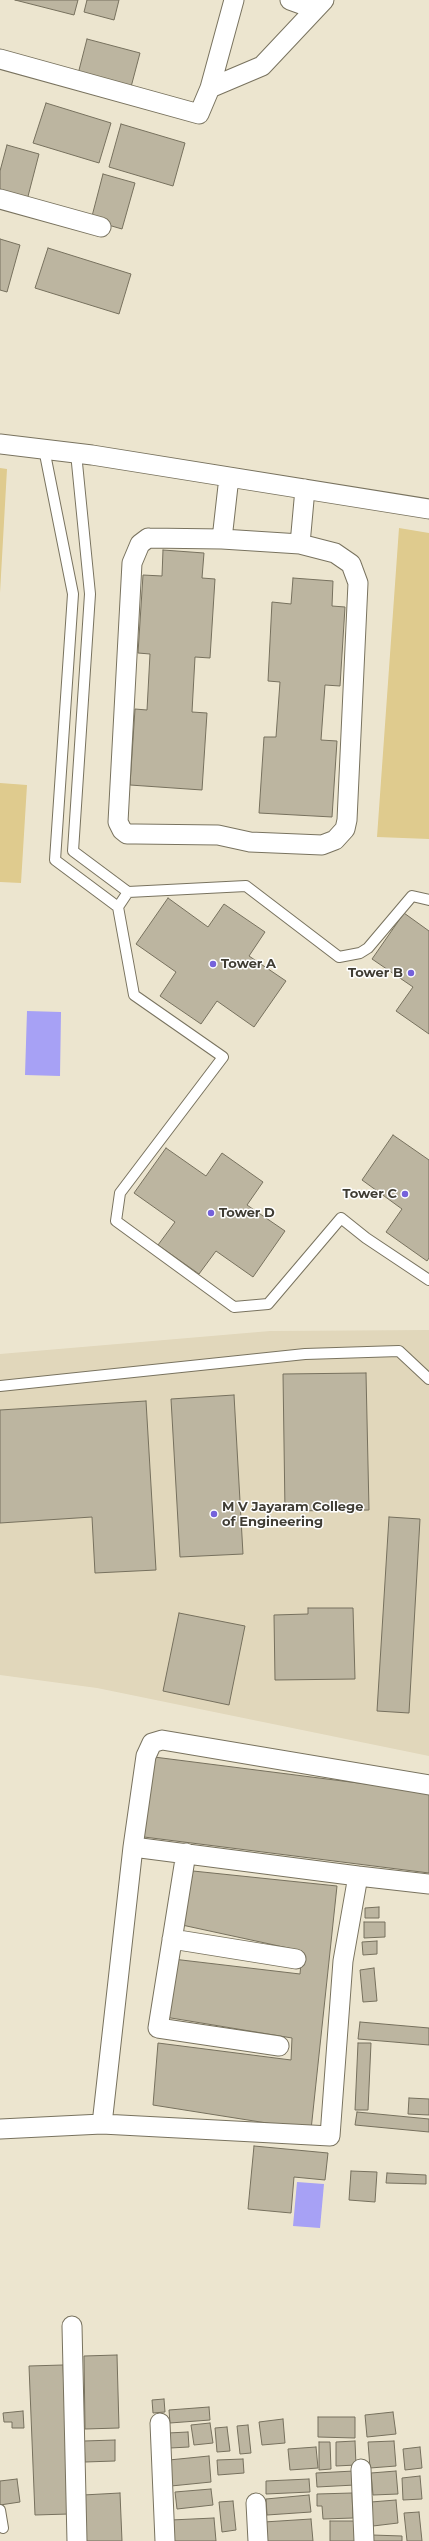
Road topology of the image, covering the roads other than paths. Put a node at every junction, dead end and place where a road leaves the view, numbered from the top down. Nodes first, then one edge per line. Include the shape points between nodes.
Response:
1 (234, 0) edge
2 (290, 0) edge
3 (319, 5) edge
4 (0, 59) edge
5 (210, 88) junction
6 (0, 199) edge
7 (101, 227) dead end
8 (0, 444) edge
9 (44, 449) junction
10 (76, 453) junction
11 (229, 477) junction
12 (305, 489) junction
13 (429, 509) edge
14 (222, 539) junction
15 (300, 544) junction
16 (128, 892) junction
17 (429, 900) edge
18 (118, 907) junction
19 (429, 1280) edge
20 (429, 1378) edge
21 (0, 1386) edge
22 (429, 1786) edge
23 (133, 1847) junction
24 (186, 1854) junction
25 (358, 1876) junction
26 (429, 1884) edge
27 (172, 1939) junction
28 (296, 1959) dead end
29 (279, 2046) dead end
30 (102, 2124) junction
31 (0, 2129) edge
32 (72, 2326) dead end
33 (160, 2424) dead end
34 (361, 2470) dead end
35 (256, 2503) dead end
36 (0, 2510) edge
37 (3, 2528) dead end
38 (77, 2541) edge
39 (166, 2541) edge
40 (258, 2541) edge
41 (364, 2541) edge

1 - 5 street
2 - 3 street
3 - 5 street via 262,66
4 - 5 street via 199,114
6 - 7 street
8 - 9 street
9 - 10 street
9 - 18 lane via 73,594 55,860
10 - 11 street
10 - 16 lane via 90,594 73,851
11 - 12 street
11 - 14 street
12 - 13 street
12 - 15 street
14 - 15 street
14 - 15 street via 148,538 140,544 132,563 118,822 127,834 218,835 250,842 322,845 335,840 345,830 358,583 355,572 344,558 321,548
16 - 17 lane via 246,886 339,957 360,953 368,948 412,896
16 - 18 lane
18 - 19 lane via 134,995 223,1057 120,1193 116,1221 234,1307 268,1304 341,1218
20 - 21 lane via 399,1350 305,1354
22 - 23 street via 162,1740 152,1743 146,1756
23 - 24 street
23 - 30 street
24 - 25 street
24 - 27 street
25 - 26 street
25 - 30 street via 343,1961 330,2136
27 - 28 street
27 - 29 street via 158,2028
30 - 31 street
32 - 38 street
33 - 39 street
34 - 41 street
35 - 40 street
36 - 37 lane

